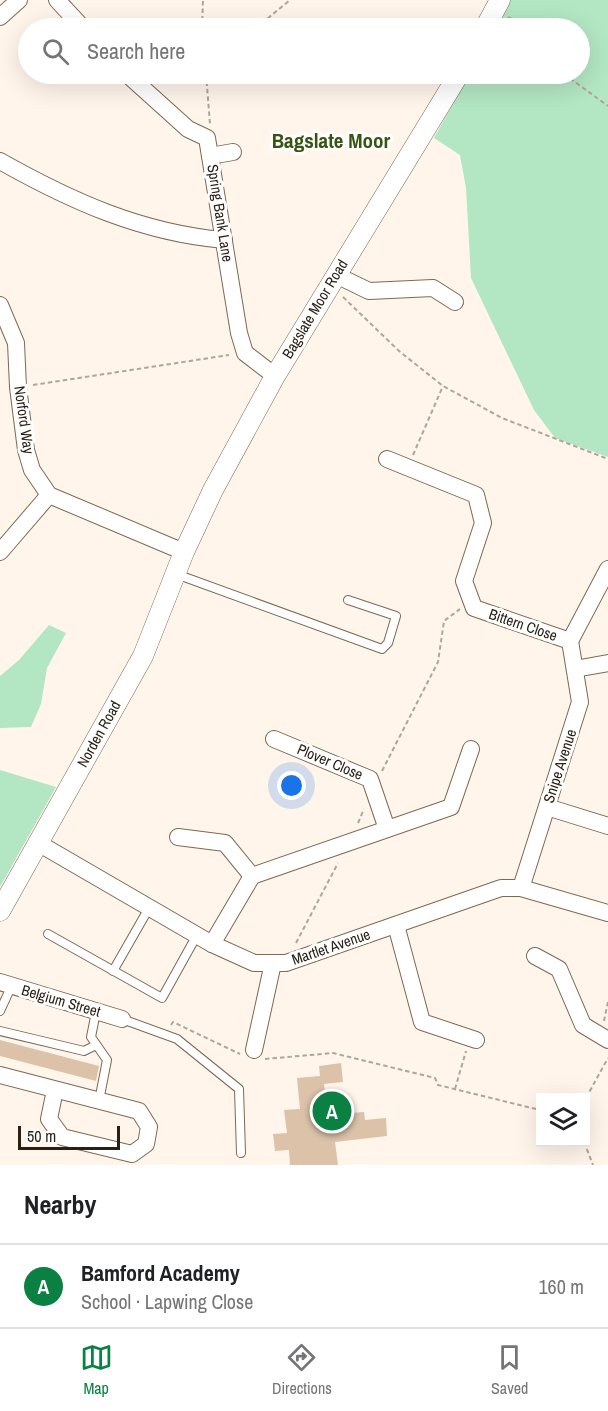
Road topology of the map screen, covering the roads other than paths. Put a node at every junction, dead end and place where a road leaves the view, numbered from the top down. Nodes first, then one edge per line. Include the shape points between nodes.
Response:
1 (19, 0) edge
2 (57, 0) edge
3 (498, 5) edge
4 (0, 17) edge
5 (74, 18) edge
6 (490, 18) edge
7 (138, 84) edge
8 (453, 84) edge
9 (233, 152) dead end
10 (210, 156) junction
11 (0, 161) edge
12 (224, 240) junction
13 (333, 280) junction
14 (455, 302) dead end
15 (0, 305) edge
16 (275, 376) junction
17 (387, 459) dead end
18 (49, 495) junction
19 (0, 552) edge
20 (184, 552) junction
21 (608, 569) edge
22 (176, 574) junction
23 (348, 600) dead end
24 (570, 641) junction
25 (608, 663) edge
26 (575, 669) junction
27 (274, 739) dead end
28 (471, 749) dead end
29 (547, 807) junction
30 (608, 826) edge
31 (387, 829) junction
32 (178, 837) dead end
33 (38, 843) junction
34 (252, 876) junction
35 (521, 888) junction
36 (149, 908) junction
37 (0, 911) edge
38 (608, 913) edge
39 (396, 925) junction
40 (48, 934) dead end
41 (196, 935) junction
42 (212, 944) junction
43 (535, 956) dead end
44 (273, 963) junction
45 (113, 970) junction
46 (5, 984) edge
47 (0, 1011) edge
48 (96, 1012) junction
49 (122, 1019) joint
50 (0, 1031) edge
51 (473, 1039) road end
52 (608, 1040) edge
53 (96, 1045) junction
54 (253, 1055) road end
55 (0, 1075) edge
56 (55, 1090) junction
57 (99, 1101) junction
58 (241, 1153) dead end

1 - 4 street
2 - 5 street
3 - 6 street
7 - 10 street, Spring Bank Lane via 188,129 207,138
8 - 13 street, Bagslate Moor Road
9 - 10 street
10 - 12 street, Spring Bank Lane
11 - 12 street via 96,210 165,232
12 - 16 street, Spring Bank Lane via 245,352
13 - 14 street via 369,291 433,288
13 - 16 street, Bagslate Moor Road
15 - 18 street, Norford Way via 16,343 26,450 32,470
16 - 20 street, Bagslate Moor Road
17 - 24 street, Bittern Close via 476,495 483,523 464,581 474,608
18 - 19 street
18 - 20 street
20 - 22 street, Norden Road
21 - 24 street
22 - 23 lane via 382,649 388,644 396,616
22 - 33 street, Norden Road via 143,656
24 - 26 street, Snipe Avenue
25 - 26 street
26 - 29 street, Snipe Avenue via 580,702
27 - 31 street, Plover Close via 370,779
28 - 31 street via 451,807
29 - 30 street
29 - 35 street, Snipe Avenue
31 - 34 street
32 - 34 street via 225,843
33 - 36 street, Martlet Avenue
33 - 37 street, Norden Road
34 - 42 street
35 - 38 street, Martlet Avenue
35 - 39 street, Martlet Avenue via 501,888
36 - 41 street, Martlet Avenue
36 - 45 lane
39 - 44 street, Martlet Avenue via 286,963
39 - 51 street via 422,1022
40 - 45 lane
41 - 42 street, Martlet Avenue
41 - 45 lane via 162,998
42 - 44 street, Martlet Avenue via 254,963
43 - 52 street via 559,969 583,1025
44 - 54 street
46 - 47 lane
46 - 48 street, Belgium Street
48 - 49 street, Belgium Street
48 - 53 lane via 91,1037
49 - 58 lane via 177,1040 239,1089
50 - 53 lane via 84,1051
53 - 57 lane via 107,1060
55 - 56 street
56 - 57 street
56 - 57 street via 49,1119 62,1137 132,1154 146,1144 149,1126 139,1111

